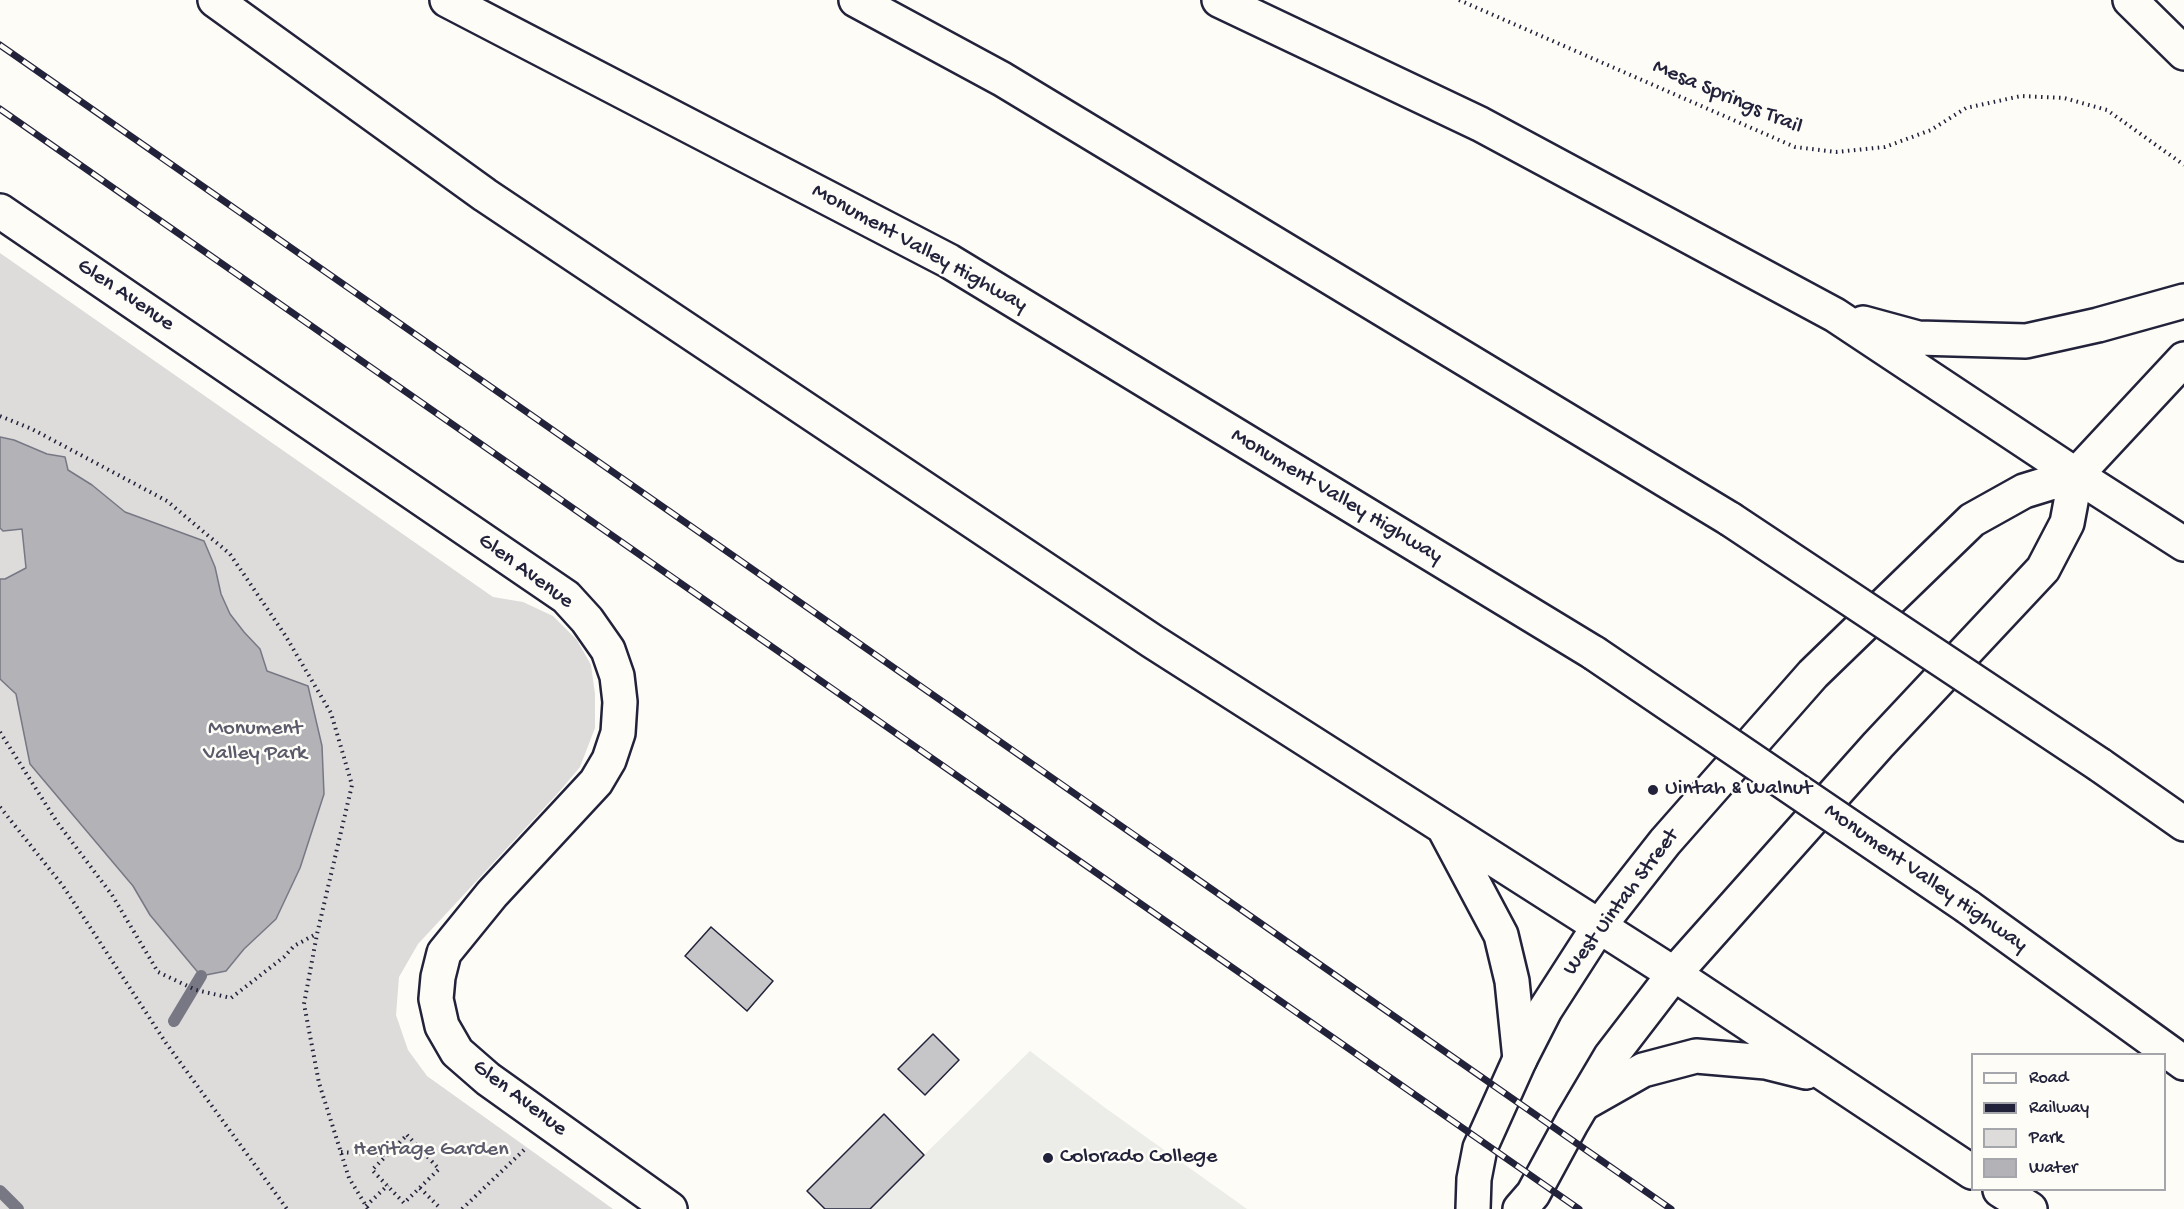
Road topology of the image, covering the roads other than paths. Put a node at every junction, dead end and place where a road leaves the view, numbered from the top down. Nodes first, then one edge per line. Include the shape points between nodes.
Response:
1 (215, 0) edge
2 (447, 0) edge
3 (856, 0) edge
4 (1219, 0) edge
5 (2130, 0) edge
6 (2184, 53) edge
7 (0, 212) edge
8 (2184, 301) edge
9 (1835, 315) junction
10 (2184, 359) edge
11 (2076, 475) junction
12 (2184, 544) edge
13 (2184, 824) edge
14 (1443, 827) junction
15 (1599, 926) junction
16 (1674, 974) junction
17 (1520, 1059) junction
18 (2184, 1063) edge
19 (1827, 1077) junction
20 (1583, 1104) junction
21 (1971, 1171) edge
22 (2002, 1191) edge
23 (670, 1209) edge
24 (1473, 1209) edge
25 (1520, 1209) edge
26 (2030, 1209) edge

1 - 14 main road via 484,195 1152,641
2 - 18 main road, Monument Valley Highway, bridge via 949,261 1594,653 1968,907
3 - 13 main road, bridge via 1002,79 1730,519
4 - 9 main road via 1480,124
5 - 6 main road
7 - 23 main road, Glen Avenue via 566,597 608,650 620,702 618,733 609,760 596,782 492,894 444,953 436,999 442,1026 457,1052 488,1079
8 - 9 main road via 2026,341 1918,338
9 - 11 main road
10 - 11 main road, West Uintah Street
11 - 12 main road
11 - 15 main road, West Uintah Street via 2024,491 1972,520 1813,674 1665,842
11 - 16 main road via 2067,523 2043,569 1878,745
14 - 15 main road
14 - 17 main road via 1501,935 1512,981
15 - 16 main road
15 - 17 main road, West Uintah Street via 1545,1010
16 - 19 main road
16 - 20 main road via 1611,1056
17 - 24 main road, West Uintah Street via 1480,1148
19 - 20 main road via 1766,1062 1696,1056 1643,1070
19 - 21 main road
20 - 25 main road via 1533,1194
22 - 26 main road

